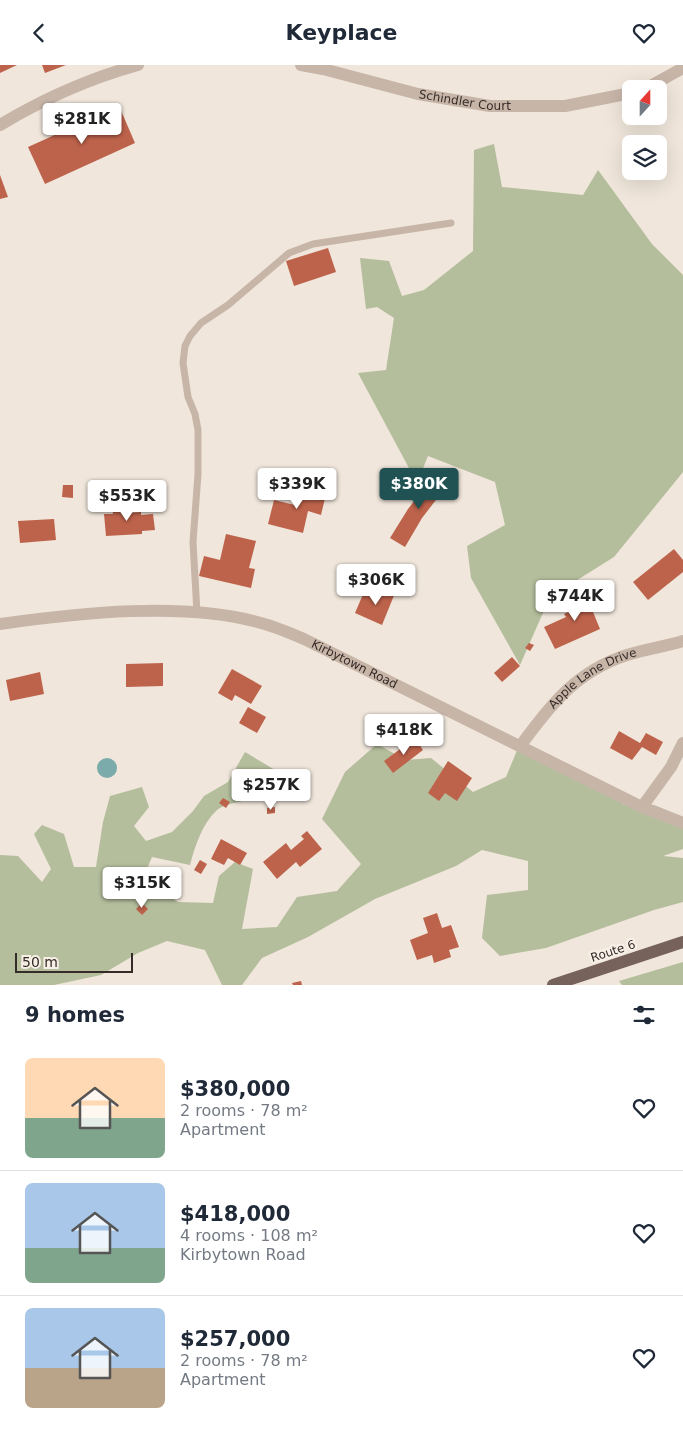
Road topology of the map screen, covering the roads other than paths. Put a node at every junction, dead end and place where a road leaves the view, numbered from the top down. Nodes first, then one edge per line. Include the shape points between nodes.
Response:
1 (138, 65) edge
2 (301, 65) edge
3 (683, 68) edge
4 (661, 80) edge
5 (622, 95) edge
6 (0, 125) edge
7 (451, 223) dead end
8 (197, 613) junction
9 (0, 624) edge
10 (683, 641) edge
11 (683, 743) edge
12 (521, 745) junction
13 (642, 807) junction
14 (683, 823) edge
15 (683, 943) edge
16 (553, 985) edge

1 - 6 street via 39,101
2 - 5 street, Schindler Court via 418,94 490,106 565,106
3 - 4 street
7 - 8 lane via 313,244 289,253 228,305 201,323 190,336 183,363 188,397 198,430 193,542
8 - 9 street, Kirbytown Road via 111,613
8 - 12 street, Kirbytown Road via 237,617 282,630
10 - 12 street, Apple Lane Drive via 602,664 572,684 546,711
11 - 13 street via 671,767
12 - 13 street, Kirbytown Road
13 - 14 street, Kirbytown Road
15 - 16 main road, Route 6

